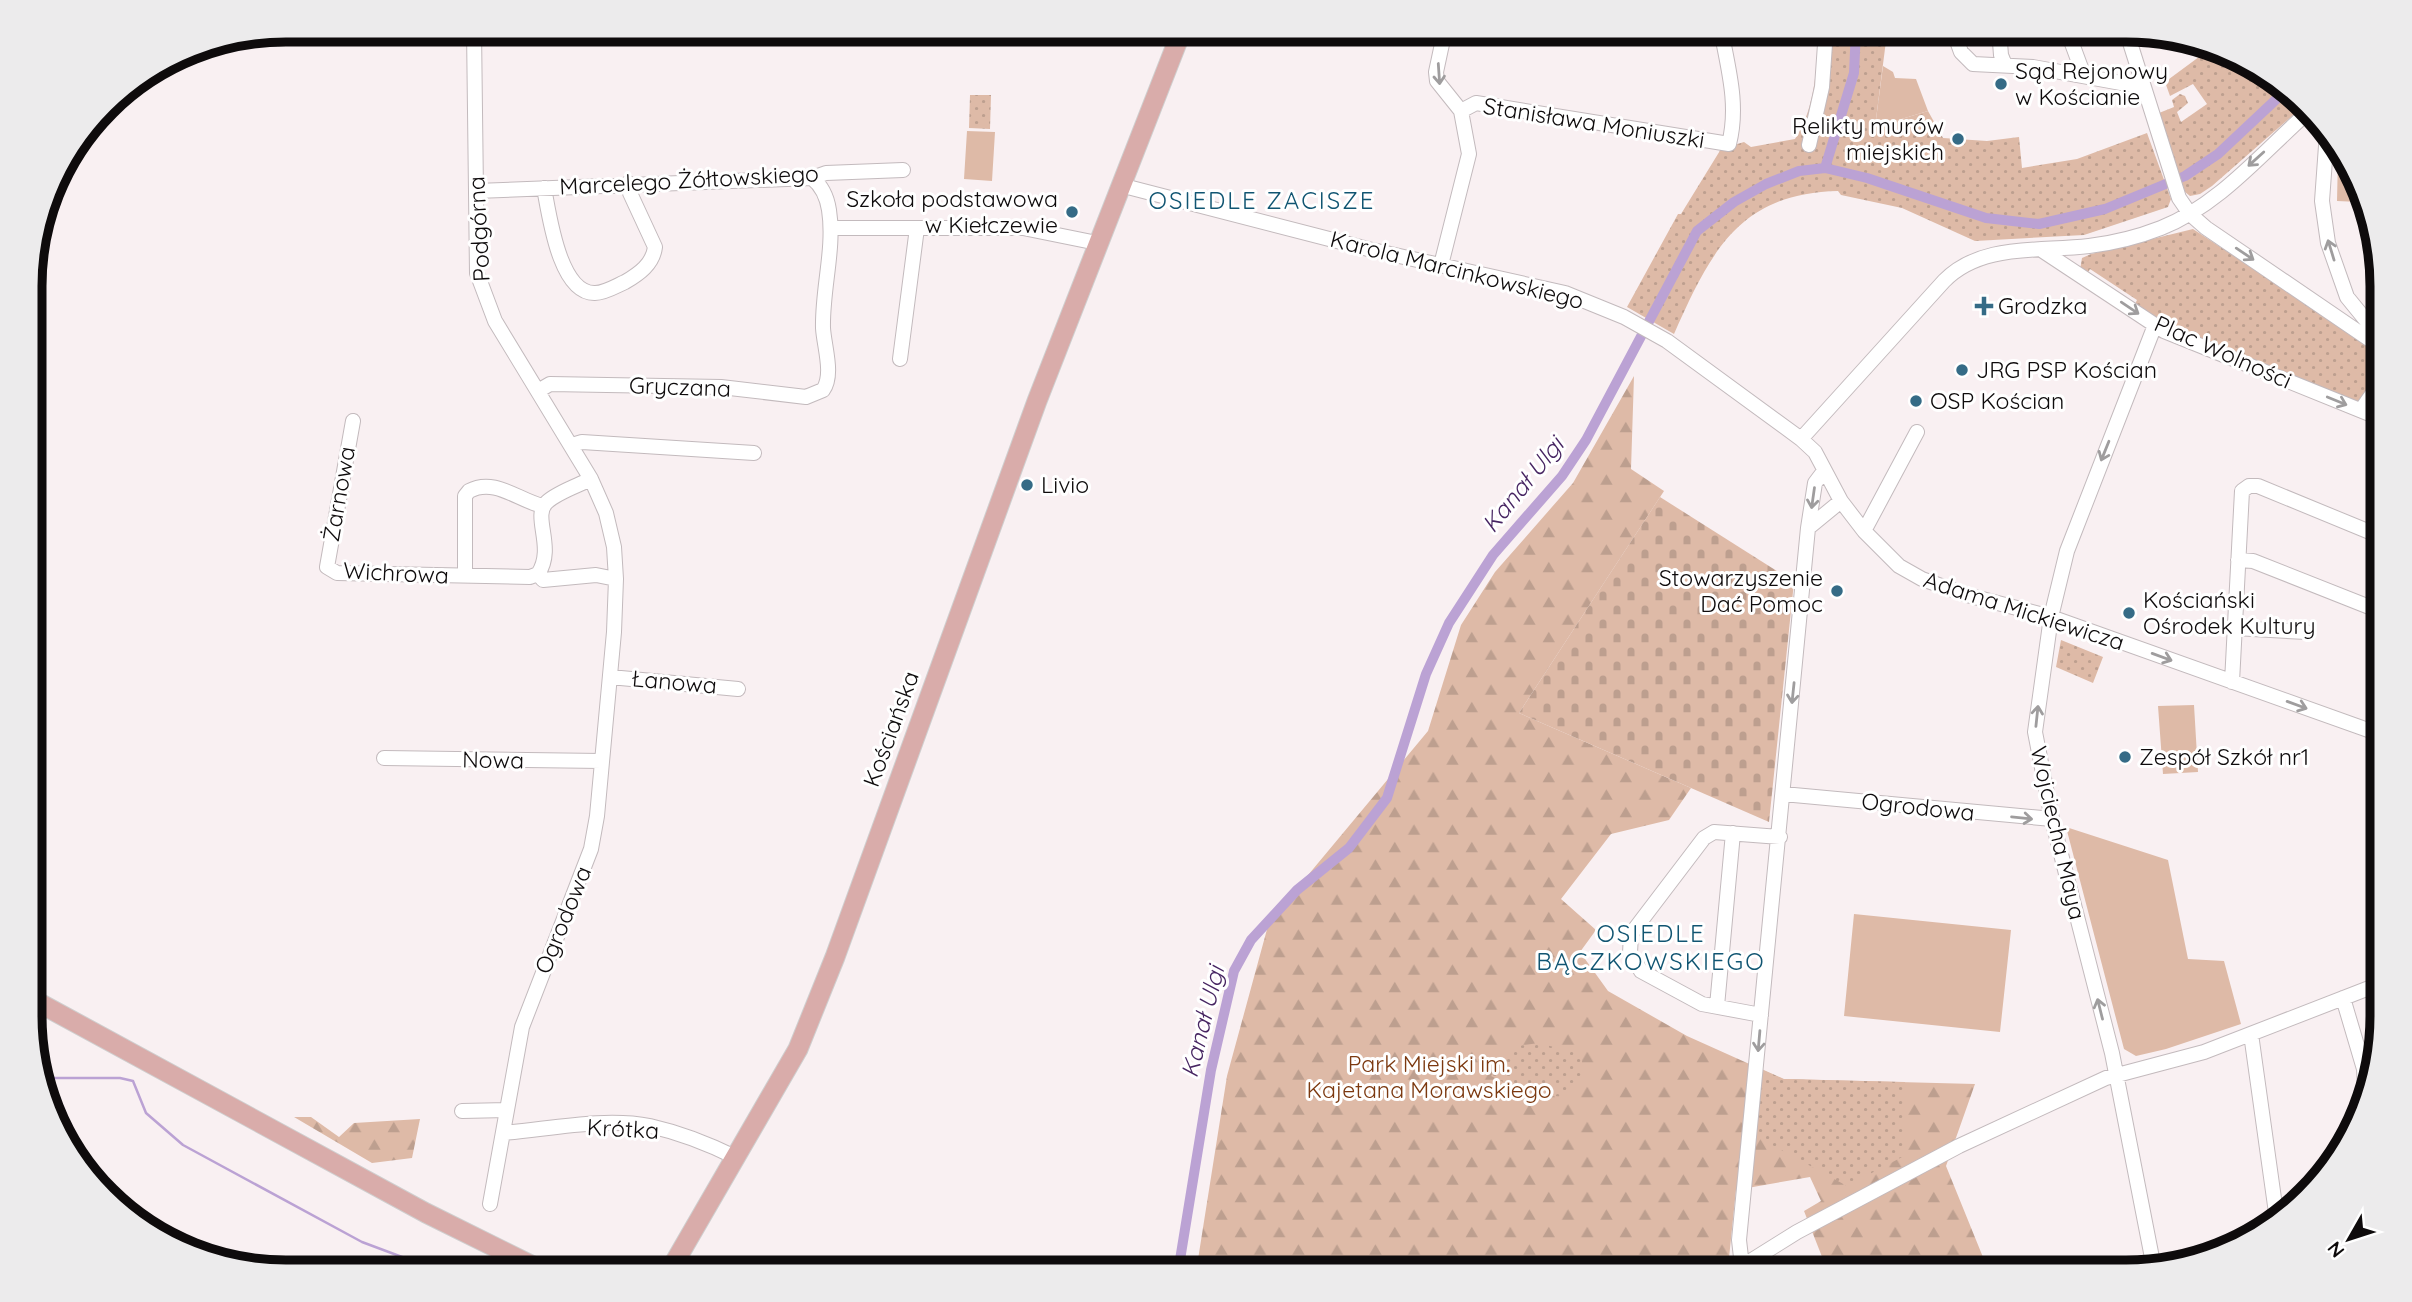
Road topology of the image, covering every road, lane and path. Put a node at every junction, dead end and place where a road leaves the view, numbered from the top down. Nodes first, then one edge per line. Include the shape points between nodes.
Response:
1 (474, 42) edge
2 (1177, 42) edge
3 (1442, 42) edge
4 (1723, 42) edge
5 (1825, 42) edge
6 (1958, 42) edge
7 (2000, 42) edge
8 (2071, 42) edge
9 (2130, 42) edge
10 (2006, 65) junction
11 (2084, 76) junction
12 (2143, 87) junction
13 (1461, 111) junction
14 (2303, 117) edge
15 (1809, 145) dead end
16 (2326, 147) edge
17 (903, 170) dead end
18 (812, 178) junction
19 (628, 183) junction
20 (1120, 185) junction
21 (544, 188) junction
22 (476, 191) junction
23 (2190, 214) junction
24 (831, 228) junction
25 (917, 228) junction
26 (1097, 243) junction
27 (2091, 246) junction
28 (2042, 250) junction
29 (1441, 265) junction
30 (2073, 270) junction
31 (2347, 297) junction
32 (2331, 312) junction
33 (2155, 325) junction
34 (2370, 325) edge
35 (2370, 340) edge
36 (900, 359) dead end
37 (538, 390) junction
38 (2370, 397) edge
39 (2361, 410) junction
40 (2370, 414) edge
41 (353, 421) dead end
42 (1917, 432) dead end
43 (1801, 439) junction
44 (572, 445) junction
45 (754, 453) dead end
46 (1825, 471) junction
47 (591, 479) junction
48 (1842, 501) junction
49 (543, 506) junction
50 (1808, 528) junction
51 (1864, 531) junction
52 (2370, 532) edge
53 (2238, 560) junction
54 (327, 567) joint
55 (538, 574) junction
56 (465, 576) junction
57 (616, 579) junction
58 (2370, 607) edge
59 (2051, 617) junction
60 (2235, 628) junction
61 (614, 632) joint
62 (2306, 632) dead end
63 (610, 677) junction
64 (2232, 681) junction
65 (738, 689) dead end
66 (2370, 731) edge
67 (384, 758) dead end
68 (602, 761) junction
69 (1783, 794) junction
70 (2052, 819) junction
71 (1733, 833) junction
72 (1780, 837) junction
73 (2370, 988) edge
74 (2343, 998) junction
75 (42, 1004) edge
76 (1717, 1006) junction
77 (1761, 1015) junction
78 (2251, 1034) junction
79 (2363, 1074) edge
80 (2116, 1075) junction
81 (507, 1110) junction
82 (462, 1111) dead end
83 (503, 1133) junction
84 (737, 1158) junction
85 (490, 1204) dead end
86 (2275, 1209) edge
87 (426, 1213) junction
88 (2152, 1258) edge
89 (1738, 1259) edge
90 (1754, 1259) edge
91 (502, 1260) edge
92 (521, 1260) edge
93 (676, 1260) edge

1 - 22 street, Podgórna
2 - 20 main road, Kościańska
3 -> 13 street via 1437,81
4 - 13 street, Stanisława Moniuszki via 1733,89 1734,125 1729,144 1476,103
5 - 15 street via 1822,87
6 - 10 street via 1973,64
7 - 10 street
8 - 11 street
9 - 12 street
10 - 11 street
11 - 12 street
12 - 23 street via 2168,168
13 - 29 street via 1469,154
14 -> 23 street
31 -> 16 street via 2322,217
17 - 18 street, Marcelego Żółtowskiego via 826,173
18 - 19 street, Marcelego Żółtowskiego
18 - 24 street via 824,191
19 - 21 street, Marcelego Żółtowskiego
19 - 21 street via 655,247 654,255 639,273 593,293 578,288 570,278 553,237
20 - 26 main road, Kościańska
20 - 29 street, Karola Marcinkowskiego
21 - 22 street, Marcelego Żółtowskiego
22 - 37 street, Podgórna via 475,254 482,293
23 - 27 street via 2161,228
23 -> 32 street
24 - 25 street
24 - 37 street, Gryczana via 823,304 829,377 823,390 807,397 721,387 550,384
25 - 26 street via 1023,228
25 - 36 street
26 - 84 main road, Kościańska via 821,992 789,1068
27 - 28 street
27 - 30 street
28 - 30 street, Plac Wolności
28 - 43 street via 1979,257 1955,269
29 - 43 street, Karola Marcinkowskiego via 1565,293 1627,319 1663,339
30 -> 33 street, Plac Wolności
31 - 32 street via 2343,306
31 - 34 street
32 - 35 street
33 -> 39 street, Plac Wolności
33 -> 59 street, Wojciecha Maya via 2067,551
37 - 44 street, Podgórna
38 - 39 street
39 - 40 street, Plac Wolności
41 - 54 street, Żarnowa
42 - 51 street
43 - 46 street, Adama Mickiewicza
44 - 45 street
44 - 47 street, Podgórna
46 - 48 street, Adama Mickiewicza
46 -> 50 street via 1815,483
47 - 49 street
47 - 57 street, Podgórna via 608,523
48 - 50 street
48 - 51 street, Adama Mickiewicza
49 - 55 street via 547,553
49 - 56 street, Wichrowa via 506,490 469,491 465,496
50 -> 69 street
51 - 59 street, Adama Mickiewicza via 1899,566 1922,579
52 - 53 street via 2249,486 2242,491
53 - 58 street via 2253,561
53 - 60 street
54 - 56 street, Wichrowa via 337,573
55 - 56 street, Wichrowa
55 - 57 street via 543,580 596,575
57 - 61 street, Podgórna
59 -> 64 street, Adama Mickiewicza
70 -> 59 street, Wojciecha Maya via 2035,732
60 - 62 street
60 - 64 street
61 - 63 street, Ogrodowa
63 - 65 street, Łanowa
63 - 68 street, Ogrodowa
64 -> 66 street, Adama Mickiewicza
67 - 68 street, Nowa
68 - 81 street, Ogrodowa via 591,849 522,1027
69 -> 70 street, Ogrodowa
69 - 72 street
80 -> 70 street, Wojciecha Maya
71 - 72 street
71 - 76 street
71 - 76 street via 1714,832 1704,838 1628,944 1641,971 1702,1004
72 - 77 street
73 - 74 street
74 - 78 street
74 - 79 street
75 - 87 main road
76 - 77 street
77 -> 89 street
78 - 80 street via 2204,1052
78 - 86 street
80 - 88 street, Wojciecha Maya
80 - 90 street via 1959,1146
81 - 82 street
81 - 83 street, Ogrodowa
83 - 84 street, Krótka via 604,1124 648,1126 704,1142
83 - 85 street, Ogrodowa
84 - 93 main road, Kościańska
87 - 91 main road
87 - 92 main road

